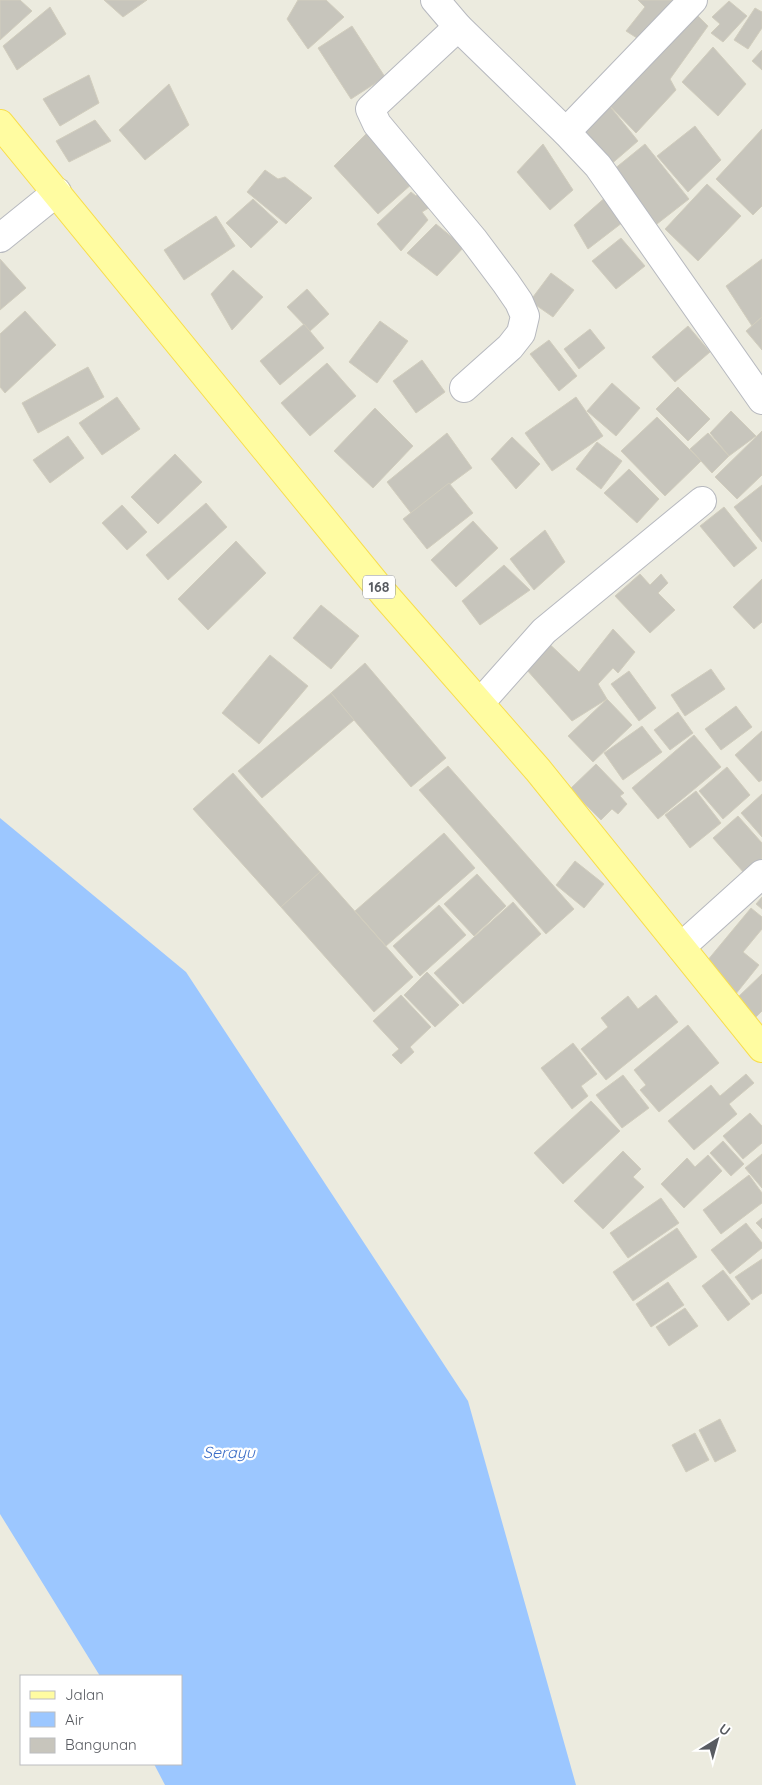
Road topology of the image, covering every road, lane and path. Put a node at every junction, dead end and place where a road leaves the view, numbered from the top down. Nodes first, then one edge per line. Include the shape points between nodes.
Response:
1 (435, 0) edge
2 (693, 0) edge
3 (458, 28) junction
4 (0, 124) edge
5 (566, 132) junction
6 (57, 192) junction
7 (0, 238) edge
8 (464, 388) dead end
9 (762, 400) edge
10 (702, 500) dead end
11 (480, 703) junction
12 (762, 874) edge
13 (681, 948) junction
14 (762, 1048) edge

1 - 3 street
2 - 5 street
3 - 5 street
3 - 8 street via 370,110 377,124 473,239 506,283 525,316 521,333 510,347
4 - 6 main road, 168
5 - 9 street via 598,166
6 - 7 street
6 - 11 main road, 168 via 384,594
10 - 11 street via 544,631
11 - 13 main road, 168
12 - 13 street
13 - 14 main road, 168

